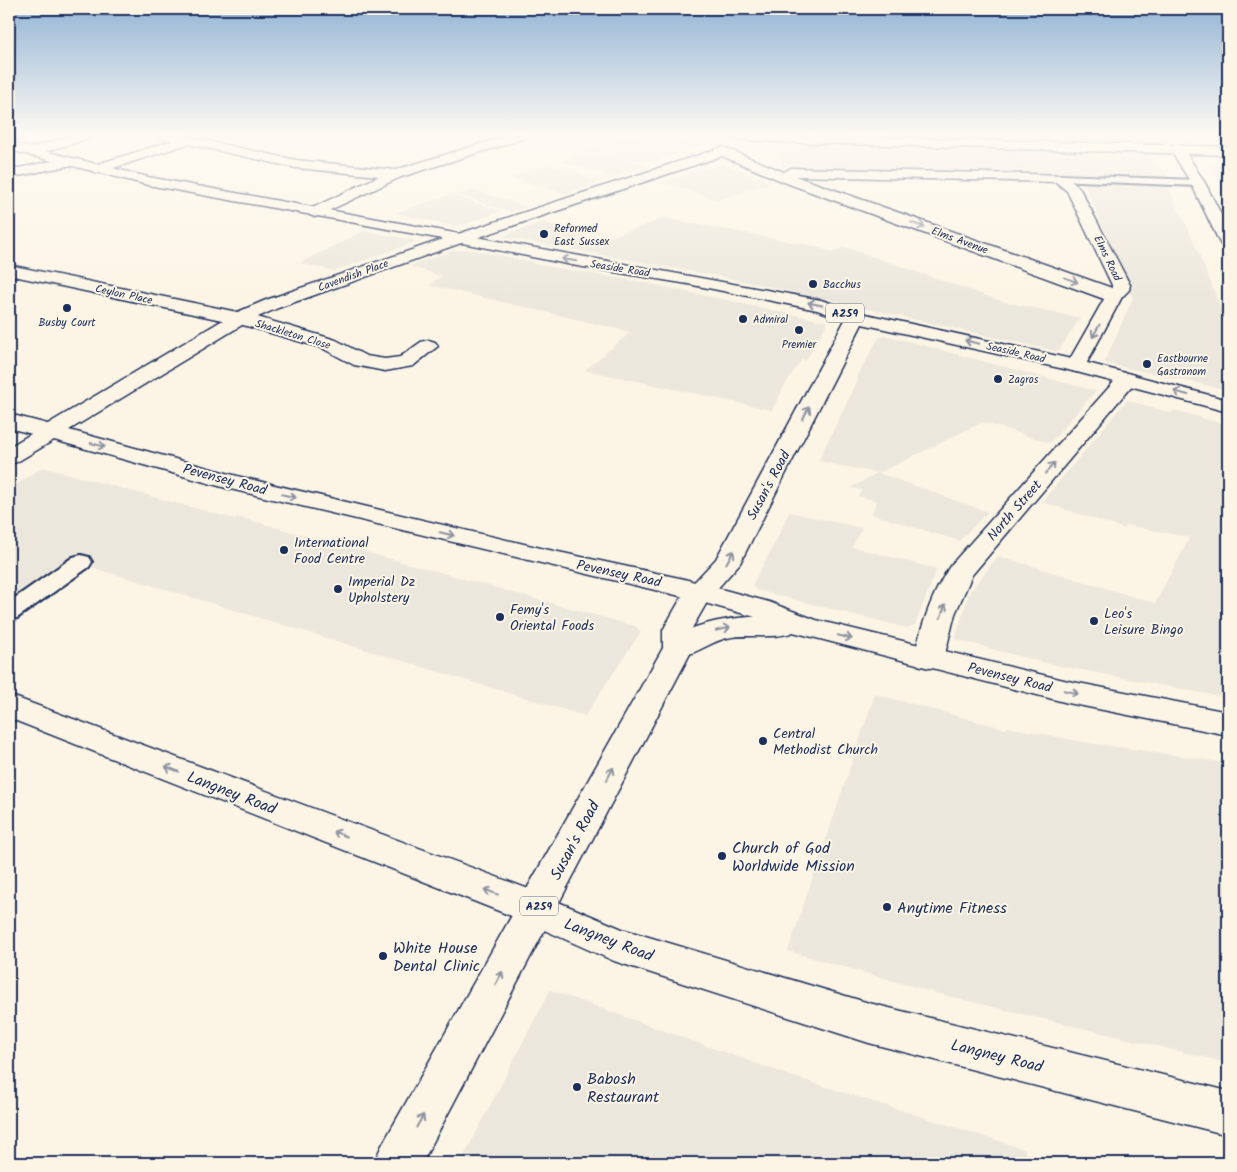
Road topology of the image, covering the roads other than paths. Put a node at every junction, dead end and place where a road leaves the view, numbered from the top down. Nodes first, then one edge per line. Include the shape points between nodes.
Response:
1 (195, 190) edge
2 (363, 190) edge
3 (597, 190) edge
4 (818, 190) edge
5 (1072, 190) edge
6 (1201, 190) edge
7 (315, 212) junction
8 (458, 239) junction
9 (1228, 243) edge
10 (9, 270) edge
11 (1113, 296) junction
12 (856, 317) junction
13 (240, 318) junction
14 (428, 346) dead end
15 (1076, 366) junction
16 (1127, 379) junction
17 (1228, 406) edge
18 (9, 421) edge
19 (51, 432) junction
20 (9, 457) edge
21 (81, 562) dead end
22 (698, 593) junction
23 (9, 613) edge
24 (808, 627) junction
25 (678, 648) junction
26 (929, 658) junction
27 (9, 706) edge
28 (1228, 724) edge
29 (537, 909) junction
30 (1228, 1113) edge
31 (397, 1163) edge

1 - 7 street, Seaside Road / A259
2 - 7 street
3 - 8 street, Cavendish Place
4 -> 11 street, Elms Avenue
5 - 11 street, Elms Road via 1120,280 1120,290
6 - 9 street
7 - 8 street, Seaside Road / A259
12 -> 8 street, Seaside Road / A259 via 821,305 688,278
8 - 13 street, Cavendish Place
10 - 13 street, Ceylon Place
11 -> 15 street, Elms Road
15 -> 12 street, Seaside Road / A259
22 -> 12 street, Susan's Road / A259 via 727,563
13 - 14 street, Shackleton Close via 330,344 361,361 385,365 406,362
13 - 19 street, Cavendish Place
15 - 16 street, Seaside Road / A259
17 -> 16 street, Seaside Road / A259
26 -> 16 street, North Street via 951,588 960,572
18 - 19 street, Pevensey Road
19 - 20 street, Cavendish Place
19 -> 22 street, Pevensey Road via 235,483
21 - 23 lane
22 - 24 street, Pevensey Road via 759,608
22 - 25 street, Susan's Road / A259 via 677,630
25 -> 24 street via 709,632 741,625
24 -> 26 street, Pevensey Road
29 -> 25 street, Susan's Road / A259
26 -> 28 street, Pevensey Road via 1068,692
29 -> 27 street, Langney Road
29 - 30 street, Langney Road via 614,944 869,1023
31 -> 29 street, Susan's Road / A259

